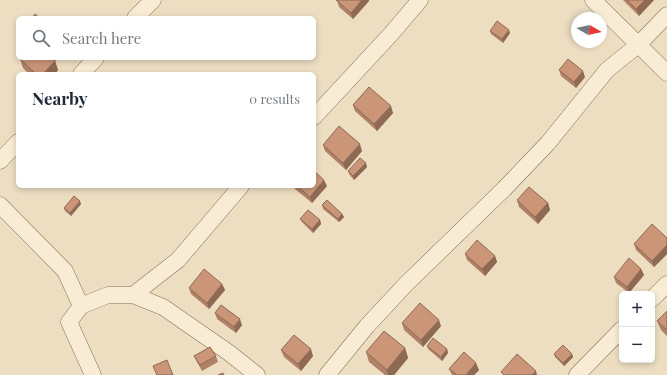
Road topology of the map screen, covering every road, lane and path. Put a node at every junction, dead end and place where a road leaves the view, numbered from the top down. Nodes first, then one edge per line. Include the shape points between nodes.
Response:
1 (153, 0) edge
2 (420, 0) edge
3 (593, 0) edge
4 (667, 15) edge
5 (136, 16) edge
6 (638, 45) junction
7 (94, 60) edge
8 (83, 72) edge
9 (667, 73) edge
10 (316, 115) edge
11 (16, 144) edge
12 (0, 161) edge
13 (239, 188) edge
14 (0, 205) edge
15 (667, 284) edge
16 (133, 295) junction
17 (655, 296) edge
18 (81, 306) junction
19 (619, 332) edge
20 (93, 375) edge
21 (257, 375) edge
22 (327, 375) edge
23 (577, 375) edge

1 - 5 street
2 - 10 street via 392,34
3 - 6 street
4 - 6 street
6 - 9 street
6 - 22 street via 607,70 548,144 406,284
7 - 8 street
11 - 12 street
13 - 16 street via 178,260
14 - 18 street via 65,271
15 - 17 street
16 - 18 street via 108,295
16 - 21 street via 163,307
18 - 20 street via 69,322
19 - 23 street

